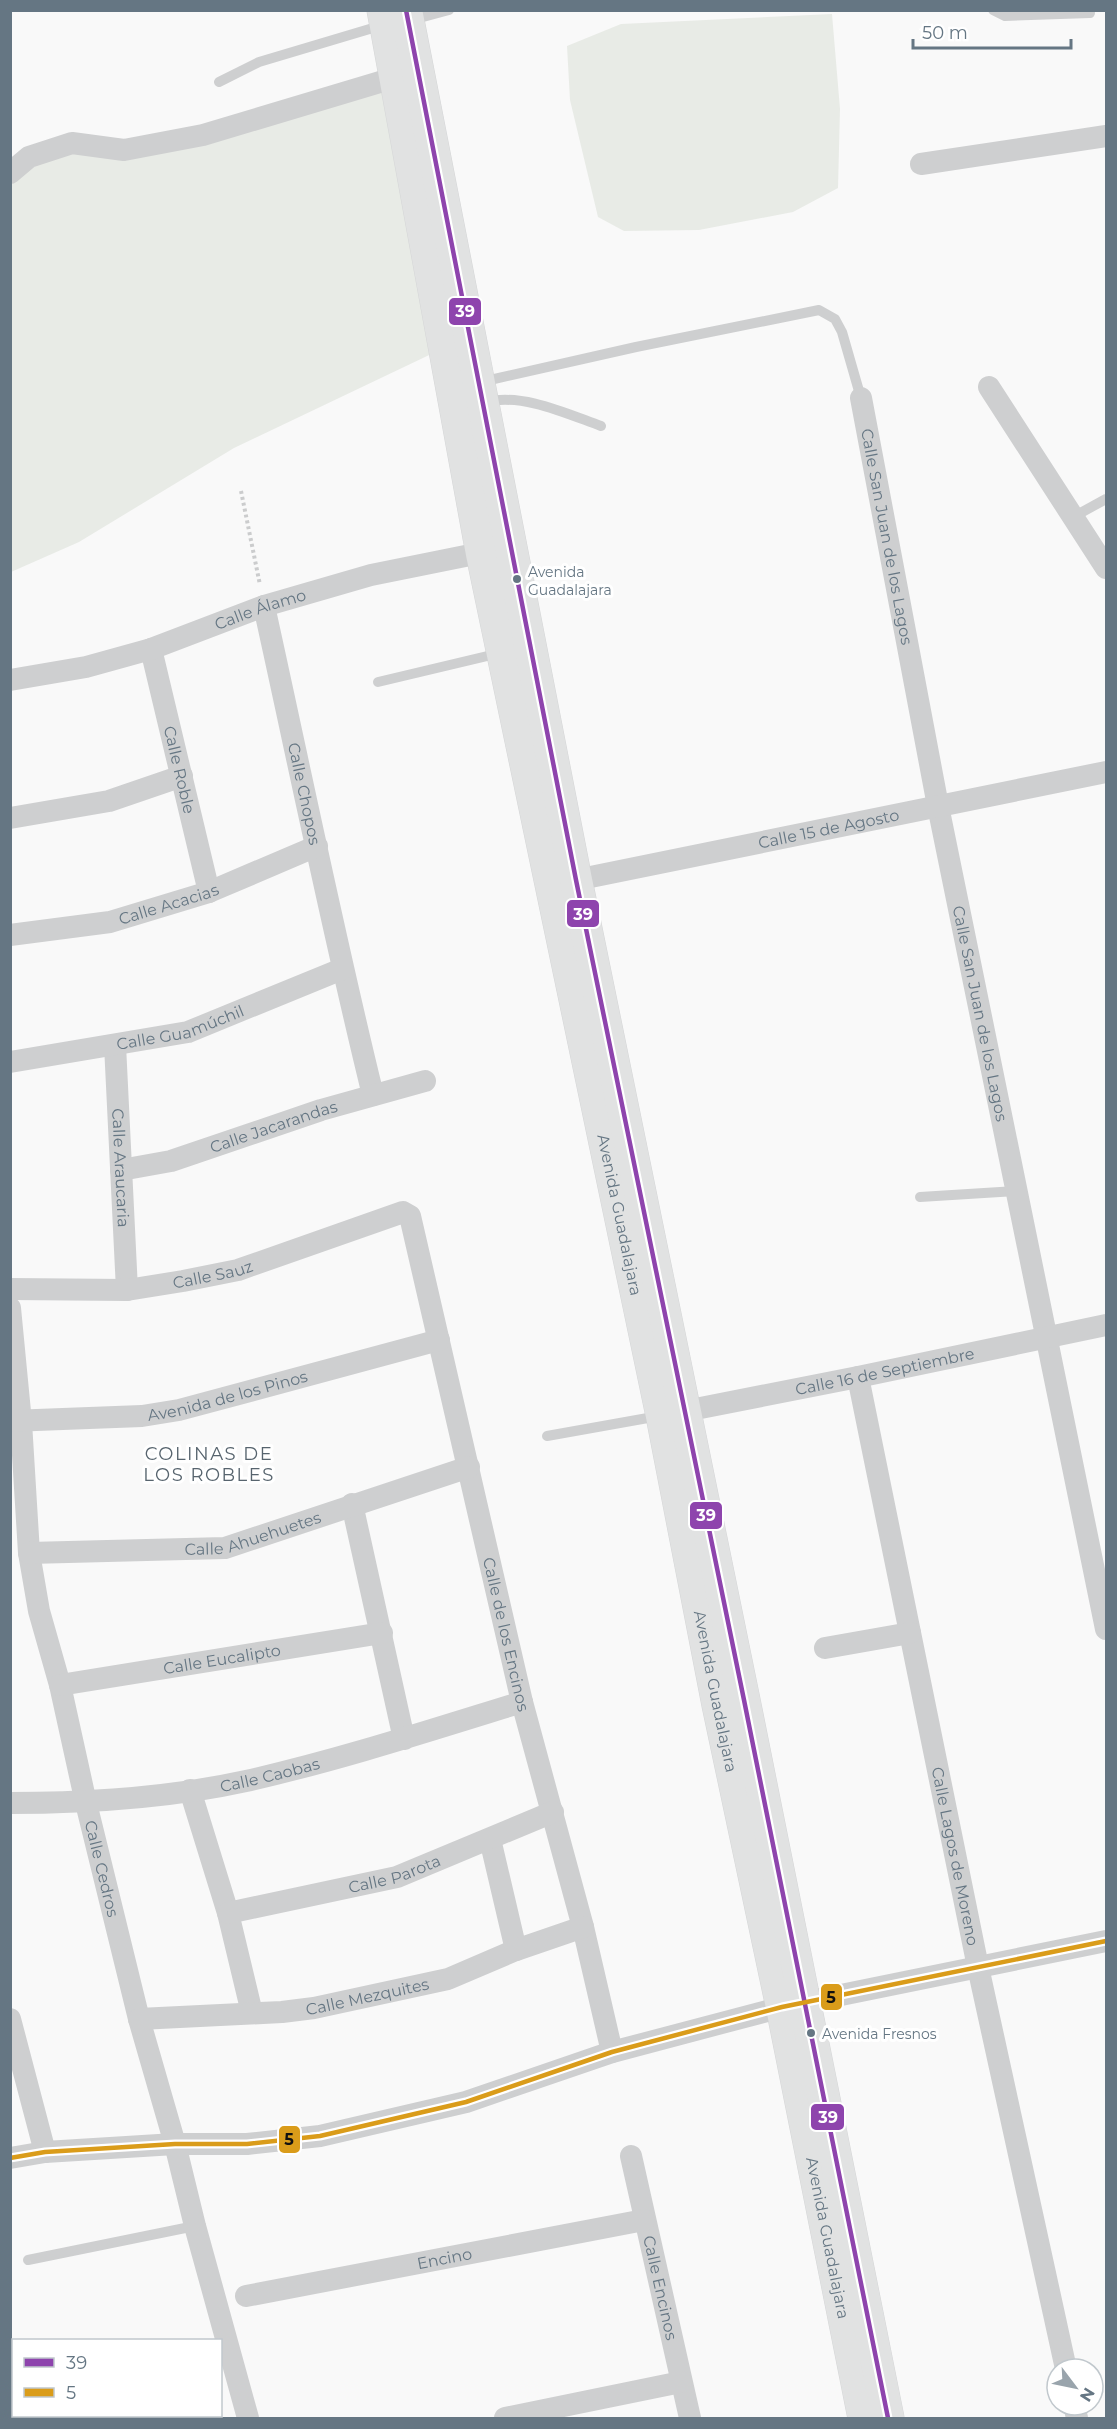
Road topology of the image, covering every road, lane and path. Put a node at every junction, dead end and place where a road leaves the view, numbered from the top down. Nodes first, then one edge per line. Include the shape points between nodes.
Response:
1 (449, 10) edge
2 (993, 10) edge
3 (1090, 13) dead end
4 (396, 17) edge
5 (405, 74) junction
6 (219, 82) dead end
7 (1107, 136) edge
8 (921, 164) dead end
9 (10, 173) edge
10 (989, 387) dead end
11 (480, 393) junction
12 (861, 398) joint
13 (601, 426) dead end
14 (241, 491) dead end
15 (1107, 499) edge
16 (1073, 517) junction
17 (497, 550) junction
18 (1107, 568) edge
19 (264, 606) junction
20 (151, 649) junction
21 (517, 649) junction
22 (10, 680) edge
23 (378, 682) dead end
24 (1107, 772) edge
25 (182, 776) junction
26 (938, 806) junction
27 (10, 818) edge
28 (317, 846) junction
29 (563, 883) junction
30 (209, 892) junction
31 (10, 935) edge
32 (342, 969) junction
33 (115, 1045) junction
34 (10, 1062) edge
35 (425, 1081) dead end
36 (373, 1095) junction
37 (121, 1170) junction
38 (1016, 1191) junction
39 (920, 1197) dead end
40 (406, 1214) joint
41 (10, 1289) edge
42 (127, 1290) junction
43 (10, 1308) edge
44 (1107, 1324) edge
45 (1046, 1338) junction
46 (440, 1340) junction
47 (858, 1377) junction
48 (673, 1413) junction
49 (16, 1421) edge
50 (548, 1436) dead end
51 (469, 1467) junction
52 (352, 1504) junction
53 (29, 1553) junction
54 (1107, 1629) edge
55 (382, 1633) junction
56 (910, 1633) junction
57 (825, 1648) dead end
58 (60, 1685) junction
59 (522, 1702) junction
60 (404, 1739) junction
61 (190, 1790) junction
62 (10, 1803) edge
63 (86, 1803) junction
64 (554, 1812) junction
65 (490, 1839) junction
66 (228, 1913) junction
67 (584, 1927) junction
68 (1107, 1941) edge
69 (516, 1950) junction
70 (978, 1967) junction
71 (793, 2005) junction
72 (252, 2013) junction
73 (139, 2019) junction
74 (11, 2020) edge
75 (612, 2052) junction
76 (175, 2144) junction
77 (45, 2152) junction
78 (632, 2156) dead end
79 (10, 2158) edge
80 (644, 2220) junction
81 (195, 2226) junction
82 (28, 2260) dead end
83 (246, 2296) dead end
84 (1063, 2357) edge
85 (681, 2382) junction
86 (248, 2418) edge
87 (505, 2418) edge
88 (690, 2418) edge
89 (864, 2418) edge
90 (888, 2418) edge

1 - 4 lane
2 - 3 lane via 1005,16
4 - 5 street, Avenida Guadalajara
4 - 6 lane via 259,62
5 - 9 street via 203,135 124,150 72,142 29,157
5 - 11 street, Avenida Guadalajara
5 - 17 street, Avenida Guadalajara via 448,357
7 - 8 street
10 - 16 street
11 - 12 lane via 636,347 819,310 835,319 842,333
11 - 13 lane via 542,405
11 - 17 street, Avenida Guadalajara
12 - 26 street, Calle San Juan de los Lagos
14 - 19 path
15 - 16 lane
16 - 18 street
17 - 19 street, Calle Álamo via 371,575
17 - 21 street, Avenida Guadalajara
19 - 20 street, Calle Álamo
19 - 28 street, Calle Chopos
20 - 22 street, Calle Álamo via 86,667
20 - 25 street, Calle Roble
21 - 23 lane
21 - 29 street, Avenida Guadalajara
24 - 26 street, Calle 15 de Agosto
25 - 27 street via 109,801
25 - 30 street, Calle Roble
26 - 29 street, Calle 15 de Agosto
26 - 38 street, Calle San Juan de los Lagos
28 - 30 street, Calle Acacias
28 - 32 street, Calle Chopos
29 - 48 street, Avenida Guadalajara
30 - 31 street, Calle Acacias via 110,922
32 - 33 street, Calle Guamúchil via 188,1032
32 - 36 street, Calle Chopos
33 - 34 street, Calle Guamúchil
33 - 37 street, Calle Araucaria
35 - 36 street, Calle Jacarandas
36 - 37 street, Calle Jacarandas via 171,1161
37 - 42 street, Calle Araucaria
38 - 39 lane
38 - 45 street, Calle San Juan de los Lagos
40 - 42 street, Calle Sauz via 238,1270
40 - 46 street, Calle de los Encinos via 410,1216
41 - 42 street, Calle Sauz
43 - 49 street, Calle Cedros
44 - 45 street, Calle 16 de Septiembre
45 - 47 street, Calle 16 de Septiembre
45 - 54 street, Calle San Juan de los Lagos
46 - 49 street, Avenida de los Pinos via 179,1410 142,1416
46 - 51 street, Calle de los Encinos
47 - 48 street, Calle 16 de Septiembre
47 - 56 street, Calle Lagos de Moreno
48 - 50 lane
48 - 71 street, Avenida Guadalajara via 718,1705
49 - 53 street, Calle Cedros
51 - 52 street, Calle Ahuehuetes
51 - 59 street, Calle de los Encinos
52 - 53 street, Calle Ahuehuetes via 225,1548
52 - 55 street
53 - 58 street, Calle Cedros via 39,1611
55 - 58 street, Calle Eucalipto
55 - 60 street
56 - 57 street
56 - 70 street, Calle Lagos de Moreno
58 - 63 street, Calle Cedros
59 - 60 street, Calle Caobas
59 - 64 street, Calle de los Encinos
60 - 61 street, Calle Caobas via 245,1781
61 - 63 street, Calle Caobas
61 - 66 street
62 - 63 street, Calle Caobas
63 - 73 street, Calle Cedros
64 - 65 street, Calle Parota
64 - 67 street, Calle de los Encinos
65 - 66 street, Calle Parota via 397,1876
65 - 69 street
66 - 72 street
67 - 69 street, Calle Mezquites
67 - 75 street, Calle de los Encinos
68 - 70 street
69 - 72 street, Calle Mezquites via 448,1979 314,2008
70 - 71 street
70 - 84 street, Calle Lagos de Moreno
71 - 75 street
71 - 89 street, Avenida Guadalajara
71 - 90 street, Avenida Guadalajara
72 - 73 street, Calle Mezquites
73 - 76 street, Calle Cedros
74 - 77 street
75 - 76 street via 466,2102 320,2136 247,2144
76 - 77 street
76 - 81 street, Calle Cedros
77 - 79 street
78 - 80 street, Calle Encinos
80 - 83 street, Encino
80 - 85 street, Calle Encinos
81 - 82 lane
81 - 86 street, Calle Cedros
85 - 87 street
85 - 88 street, Calle Encinos

